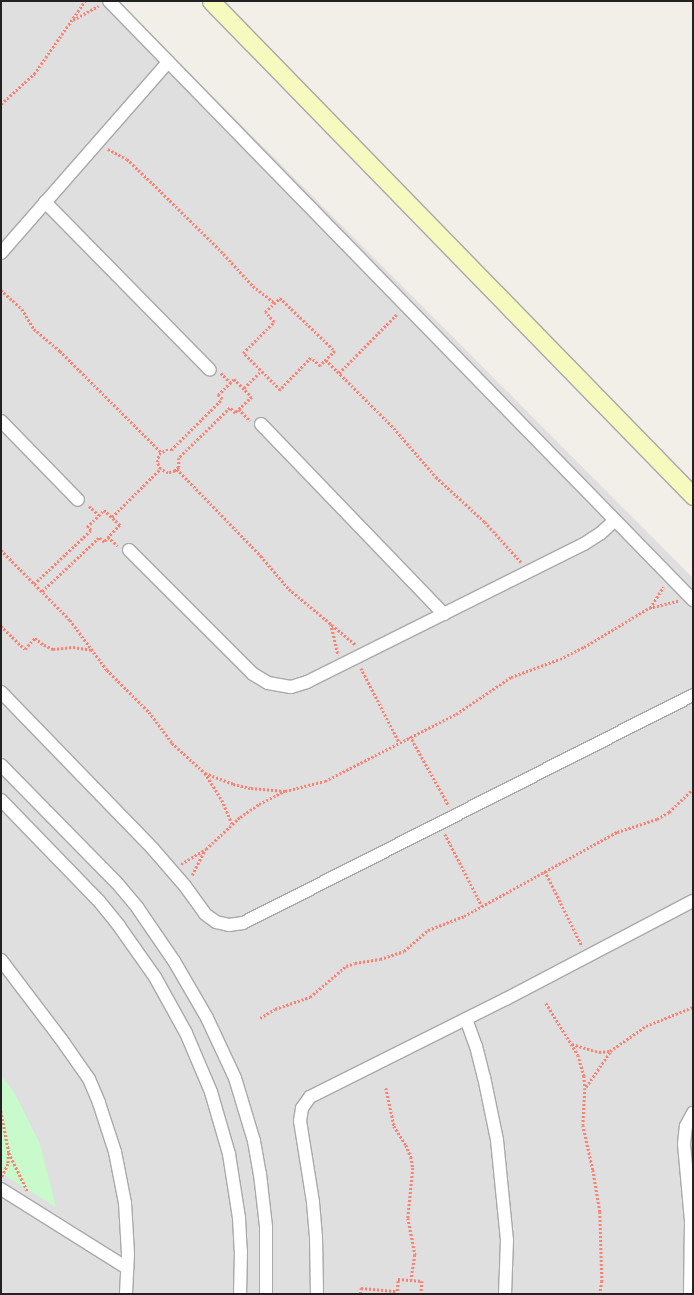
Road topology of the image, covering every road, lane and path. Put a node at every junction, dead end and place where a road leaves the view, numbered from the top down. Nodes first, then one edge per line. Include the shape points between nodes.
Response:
1 (85, 1) edge
2 (211, 1) edge
3 (105, 3) edge
4 (71, 21) junction
5 (168, 62) junction
6 (1, 104) edge
7 (97, 142) junction
8 (45, 202) junction
9 (1, 253) edge
10 (1, 290) edge
11 (275, 303) junction
12 (406, 305) junction
13 (326, 360) junction
14 (210, 370) dead end
15 (261, 371) junction
16 (339, 374) junction
17 (244, 388) junction
18 (1, 421) edge
19 (261, 424) dead end
20 (161, 452) junction
21 (160, 469) junction
22 (177, 469) junction
23 (693, 496) edge
24 (78, 500) dead end
25 (112, 518) junction
26 (615, 520) junction
27 (1, 550) edge
28 (129, 550) dead end
29 (530, 571) junction
30 (670, 576) junction
31 (34, 584) junction
32 (42, 592) junction
33 (692, 600) edge
34 (649, 608) junction
35 (444, 614) junction
36 (331, 624) junction
37 (1, 626) edge
38 (91, 650) junction
39 (360, 655) junction
40 (340, 666) junction
41 (1, 692) edge
42 (693, 695) edge
43 (410, 736) junction
44 (399, 742) junction
45 (1, 766) edge
46 (205, 773) junction
47 (693, 789) edge
48 (285, 791) junction
49 (1, 800) edge
50 (454, 816) junction
51 (232, 824) junction
52 (440, 824) junction
53 (206, 849) junction
54 (172, 870) junction
55 (545, 871) junction
56 (185, 886) junction
57 (693, 901) edge
58 (482, 906) junction
59 (588, 957) junction
60 (1, 960) edge
61 (546, 1003) dead end
62 (693, 1007) edge
63 (260, 1018) dead end
64 (466, 1020) junction
65 (572, 1044) junction
66 (610, 1051) junction
67 (386, 1088) dead end
68 (585, 1088) junction
69 (1, 1111) edge
70 (693, 1114) edge
71 (9, 1153) junction
72 (1, 1178) edge
73 (1, 1189) edge
74 (33, 1210) junction
75 (128, 1268) junction
76 (411, 1280) junction
77 (126, 1294) edge
78 (240, 1294) edge
79 (266, 1294) edge
80 (317, 1294) edge
81 (360, 1294) edge
82 (421, 1294) edge
83 (505, 1294) edge
84 (600, 1294) edge
85 (690, 1294) edge

1 - 4 path
2 - 23 main road
3 - 4 path
3 - 5 street
4 - 6 path via 34,74
5 - 7 street
5 - 12 street
7 - 8 street
7 - 11 path via 127,159 253,286
8 - 9 street
8 - 14 street
10 - 20 path via 22,310 34,329 60,351
11 - 13 path via 280,298 335,351
11 - 15 path via 265,312 274,322 243,353
12 - 16 path
12 - 26 street
13 - 15 path via 320,366 311,358 280,390
13 - 16 path
15 - 17 path
16 - 29 path via 394,428 436,477 485,522
17 - 20 path via 234,379 218,395 222,399 171,450
17 - 22 path via 252,396 235,413 230,408 179,458
18 - 24 street
19 - 35 street
20 - 21 path via 157,462
21 - 22 path via 168,473
21 - 25 path
22 - 36 path via 289,588
25 - 31 path via 104,510 87,527 91,530
25 - 32 path via 120,525 104,542 99,538
26 - 29 street via 584,544
26 - 30 street
27 - 31 path
28 - 40 street via 260,679 276,686 292,687
29 - 35 street
30 - 33 street
30 - 34 path
31 - 32 path
32 - 38 path via 70,620
33 - 34 path
34 - 43 path via 584,647 499,684 456,714
35 - 39 street
36 - 39 path
36 - 40 path
37 - 38 path via 25,649 35,638 53,649 73,647
38 - 46 path via 119,683 149,712 172,743
39 - 40 street
39 - 44 path
41 - 54 street
42 - 50 street
43 - 44 path
43 - 50 path
44 - 48 path via 325,781
45 - 79 street via 112,878 137,907 174,961 207,1018 235,1078 254,1142 266,1227
46 - 48 path via 233,784
46 - 51 path via 222,800
47 - 55 path via 669,812 657,819 617,832
48 - 51 path via 259,804
49 - 78 street via 99,901 119,926 155,977 186,1033 212,1092 229,1154 239,1218
50 - 52 street
51 - 53 path
52 - 56 street via 236,925 222,924 210,918
52 - 58 path
53 - 54 path
53 - 56 path
54 - 56 street
55 - 58 path
55 - 59 path
57 - 59 street
58 - 63 path via 449,923 428,930 404,951 346,966 310,997 289,1003
59 - 64 street
60 - 75 street via 62,1038 89,1079 99,1103 115,1152 120,1177 127,1228
61 - 65 path
62 - 66 path via 646,1026
64 - 80 street via 315,1093 305,1102 300,1121 314,1209
64 - 83 street via 483,1071 497,1140 507,1240
65 - 66 path via 599,1052
65 - 68 path via 581,1065
66 - 68 path
67 - 76 path via 394,1126 406,1145 413,1168 408,1218 415,1254
68 - 84 path via 583,1125 600,1212
69 - 71 path
70 - 85 street via 686,1126 684,1144 691,1221
71 - 72 path via 6,1170
71 - 74 path via 20,1172
73 - 74 street
74 - 75 street
75 - 77 street
76 - 81 path via 398,1279 397,1291 361,1288
76 - 82 path via 422,1281

